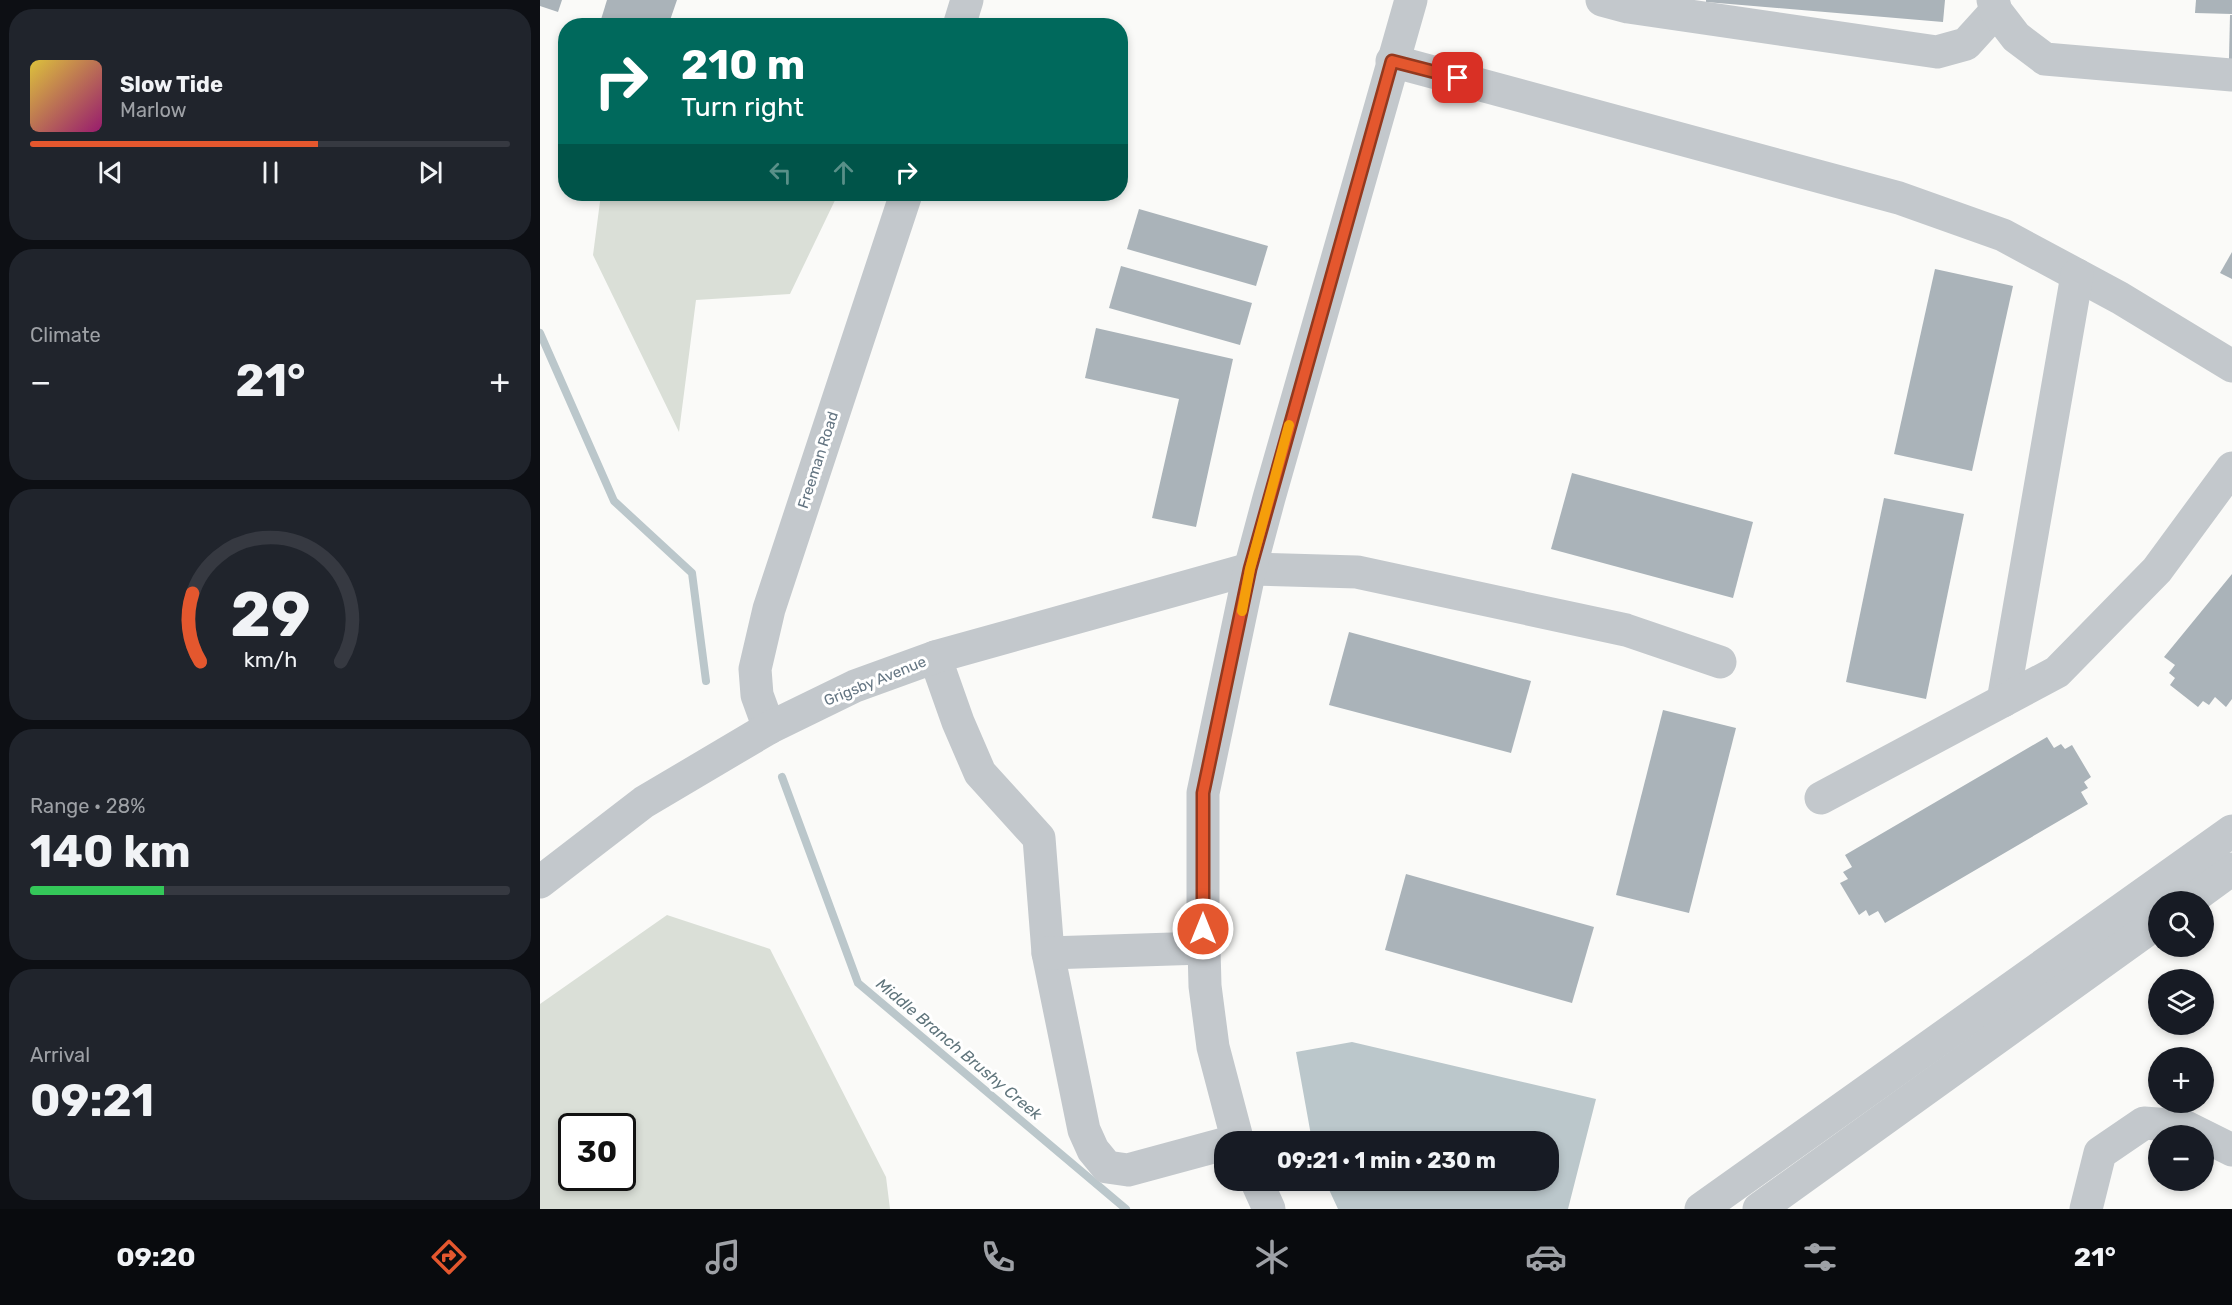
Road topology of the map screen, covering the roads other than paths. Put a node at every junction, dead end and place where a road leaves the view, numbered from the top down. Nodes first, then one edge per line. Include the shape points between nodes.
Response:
1 (967, 0) edge
2 (1411, 0) edge
3 (1602, 0) edge
4 (1994, 6) edge
5 (961, 18) edge
6 (1392, 61) junction
7 (2232, 75) edge
8 (904, 201) edge
9 (2077, 275) junction
10 (2232, 366) edge
11 (2232, 468) edge
12 (1250, 569) junction
13 (935, 657) junction
14 (1719, 662) dead end
15 (2002, 701) junction
16 (769, 728) junction
17 (1821, 798) dead end
18 (2232, 831) edge
19 (2232, 869) edge
20 (540, 882) edge
21 (2202, 891) edge
22 (2148, 929) edge
23 (1203, 948) junction
24 (1048, 953) junction
25 (1231, 1131) edge
26 (1214, 1147) edge
27 (2232, 1150) edge
28 (1261, 1191) edge
29 (1269, 1209) edge
30 (1701, 1209) edge
31 (1759, 1209) edge
32 (2086, 1209) edge

1 - 5 street
2 - 6 street
3 - 4 street via 1937,52 1966,44
4 - 7 street via 2016,37 2045,59
6 - 9 street via 1899,198 2003,235
6 - 12 street
8 - 16 street, Freeman Road via 769,609 756,669 757,695
9 - 10 street
9 - 15 street
11 - 15 street via 2157,570 2057,672
12 - 13 street, Grigsby Avenue
12 - 14 street, Grigsby Avenue via 1357,572 1626,630
12 - 23 street via 1203,793
13 - 16 street, Grigsby Avenue via 855,686
13 - 24 street via 980,773 1039,838
15 - 17 street
16 - 20 street, Grigsby Avenue via 644,802
18 - 30 street
19 - 21 street
22 - 31 street
23 - 24 street
23 - 25 street via 1213,1047
24 - 26 street via 1084,1130 1107,1167 1128,1170
27 - 32 street via 2184,1125 2144,1123 2100,1153
28 - 29 street

